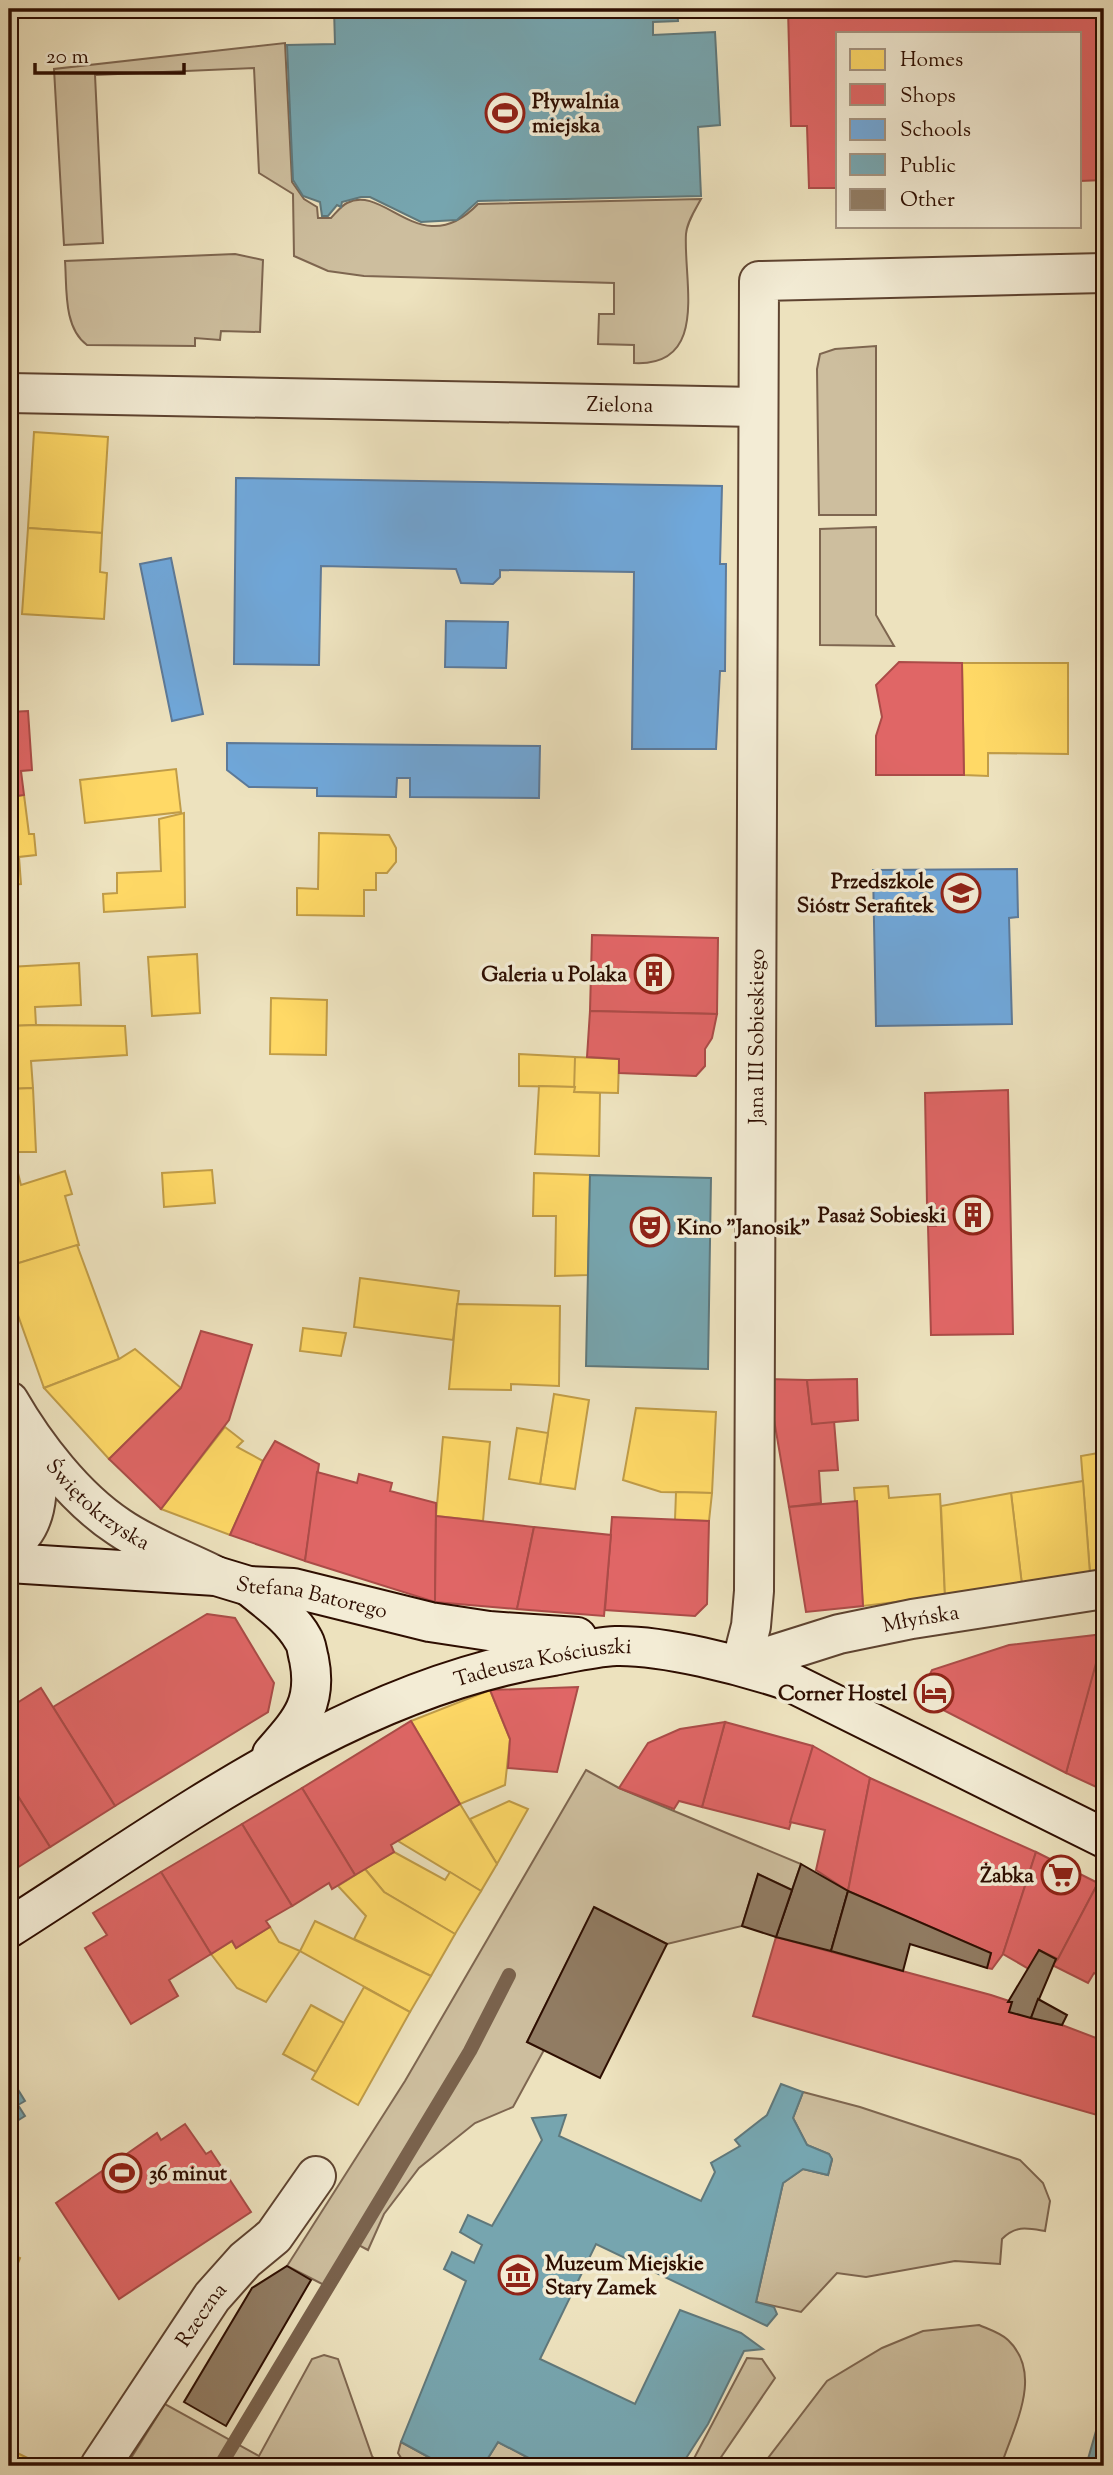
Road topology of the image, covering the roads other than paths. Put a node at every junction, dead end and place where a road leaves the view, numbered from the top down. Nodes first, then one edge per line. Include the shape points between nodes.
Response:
1 (1104, 273) edge
2 (9, 393) edge
3 (757, 407) junction
4 (9, 1401) edge
5 (29, 1436) junction
6 (9, 1546) edge
7 (9, 1563) edge
8 (233, 1581) junction
9 (1104, 1589) edge
10 (612, 1646) junction
11 (741, 1665) junction
12 (259, 1769) junction
13 (1104, 1838) edge
14 (9, 1927) edge
15 (316, 2176) dead end
16 (100, 2466) edge

1 - 3 street via 758,281
2 - 3 street, Zielona
3 - 11 street, Jana III Sobieskiego via 755,1531 751,1626
4 - 5 street, Świętokrzyska
5 - 6 street via 38,1465 37,1493 28,1523
5 - 8 street, Świętokrzyska via 63,1477 118,1527
7 - 8 street, Stefana Batorego
8 - 10 street, Stefana Batorego via 293,1588 430,1622 576,1636
8 - 12 street via 284,1616 304,1640 311,1672 312,1695 299,1723
9 - 11 street, Młyńska via 839,1634
10 - 11 street, Tadeusza Kościuszki
10 - 12 street, Tadeusza Kościuszki via 516,1662 429,1688 347,1721
11 - 13 street, Tadeusza Kościuszki via 786,1680
12 - 14 street, Tadeusza Kościuszki
15 - 16 street, Rzeczna via 274,2236 212,2297

